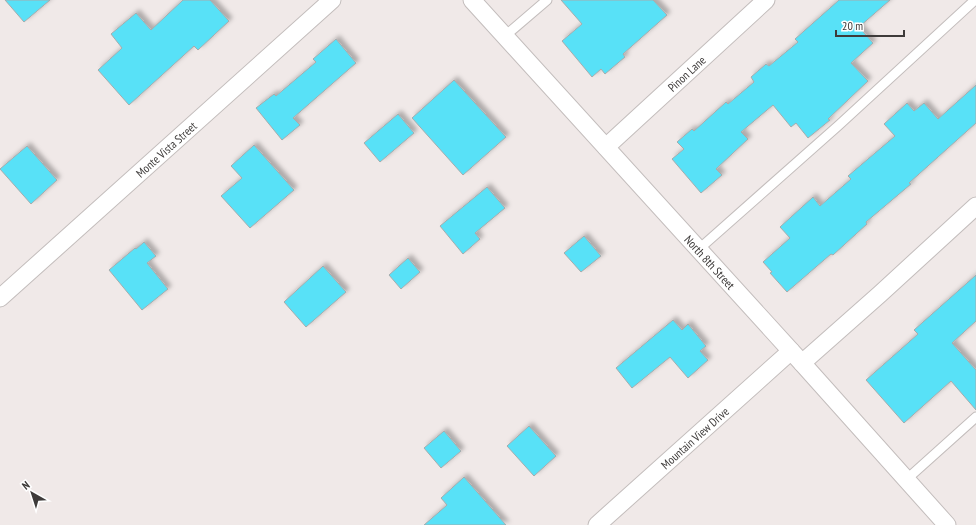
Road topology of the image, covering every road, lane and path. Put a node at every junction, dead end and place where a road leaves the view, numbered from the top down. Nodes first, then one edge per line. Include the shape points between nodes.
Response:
1 (332, 0) edge
2 (472, 0) edge
3 (547, 0) edge
4 (766, 0) edge
5 (975, 0) edge
6 (505, 36) junction
7 (606, 147) junction
8 (976, 206) edge
9 (699, 249) junction
10 (0, 298) edge
11 (797, 357) junction
12 (976, 417) edge
13 (907, 479) junction
14 (598, 525) edge
15 (947, 525) edge

1 - 10 street, Monte Vista Street
2 - 6 street, North 8th Street
3 - 6 lane
4 - 7 street, Pinon Lane
5 - 9 lane
6 - 7 street, North 8th Street
7 - 9 street, North 8th Street
8 - 11 street, Mountain View Drive via 880,294
9 - 11 street, North 8th Street
11 - 13 street, North 8th Street
11 - 14 street, Mountain View Drive
12 - 13 lane
13 - 15 street, North 8th Street

